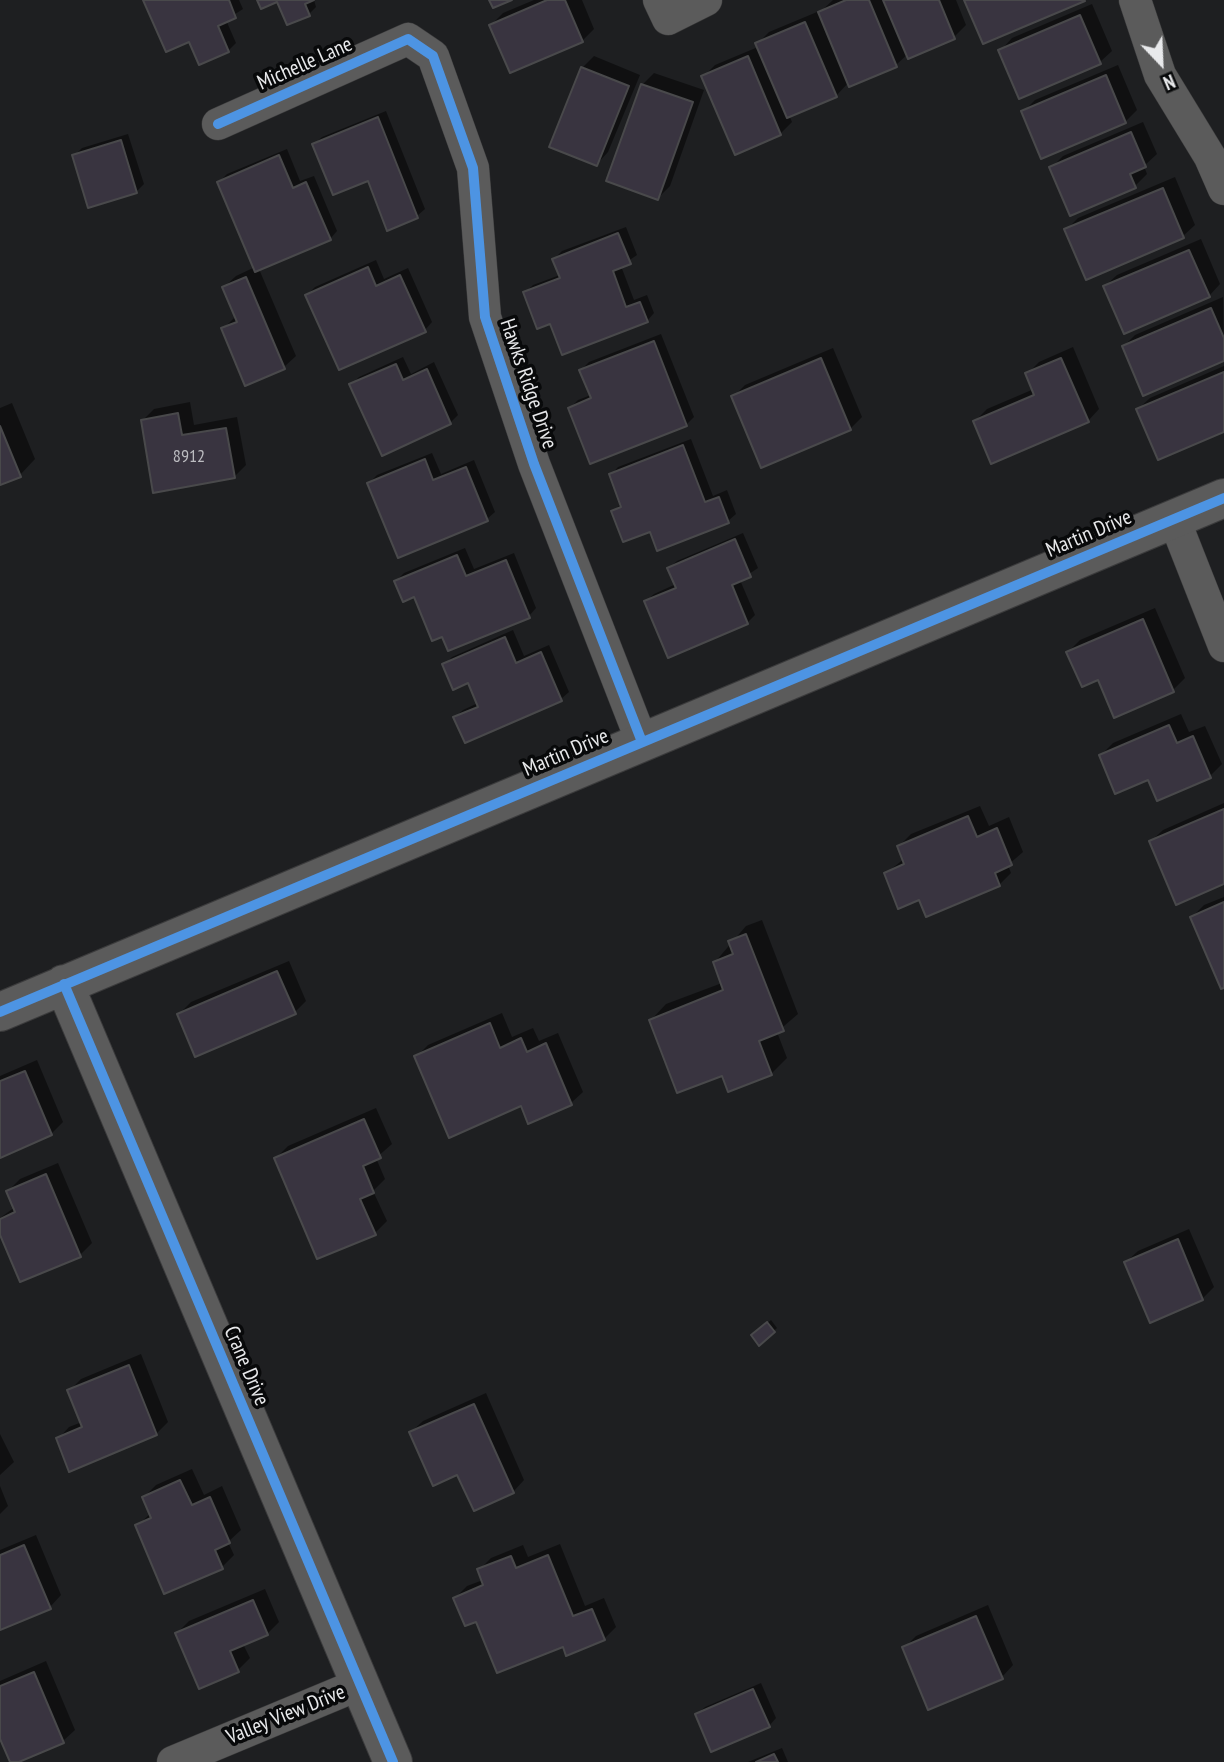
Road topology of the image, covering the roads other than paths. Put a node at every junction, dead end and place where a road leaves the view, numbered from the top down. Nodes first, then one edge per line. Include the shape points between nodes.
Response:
1 (659, 0) edge
2 (706, 0) edge
3 (1135, 0) edge
4 (408, 40) joint
5 (218, 124) dead end
6 (1224, 189) edge
7 (1224, 498) edge
8 (1174, 519) junction
9 (1224, 646) edge
10 (642, 742) junction
11 (64, 984) junction
12 (0, 1012) edge
13 (360, 1684) junction
14 (173, 1762) edge
15 (393, 1762) edge

1 - 2 street via 668,19
3 - 6 street via 1160,75
4 - 5 street, Michelle Lane
4 - 10 street, Hawks Ridge Drive via 433,56 472,168 485,317 534,464
7 - 8 street, Martin Drive
8 - 9 street
8 - 10 street, Martin Drive
10 - 11 street, Martin Drive
11 - 12 street, Martin Drive
11 - 13 street, Crane Drive
13 - 14 street, Valley View Drive
13 - 15 street, Crane Drive

